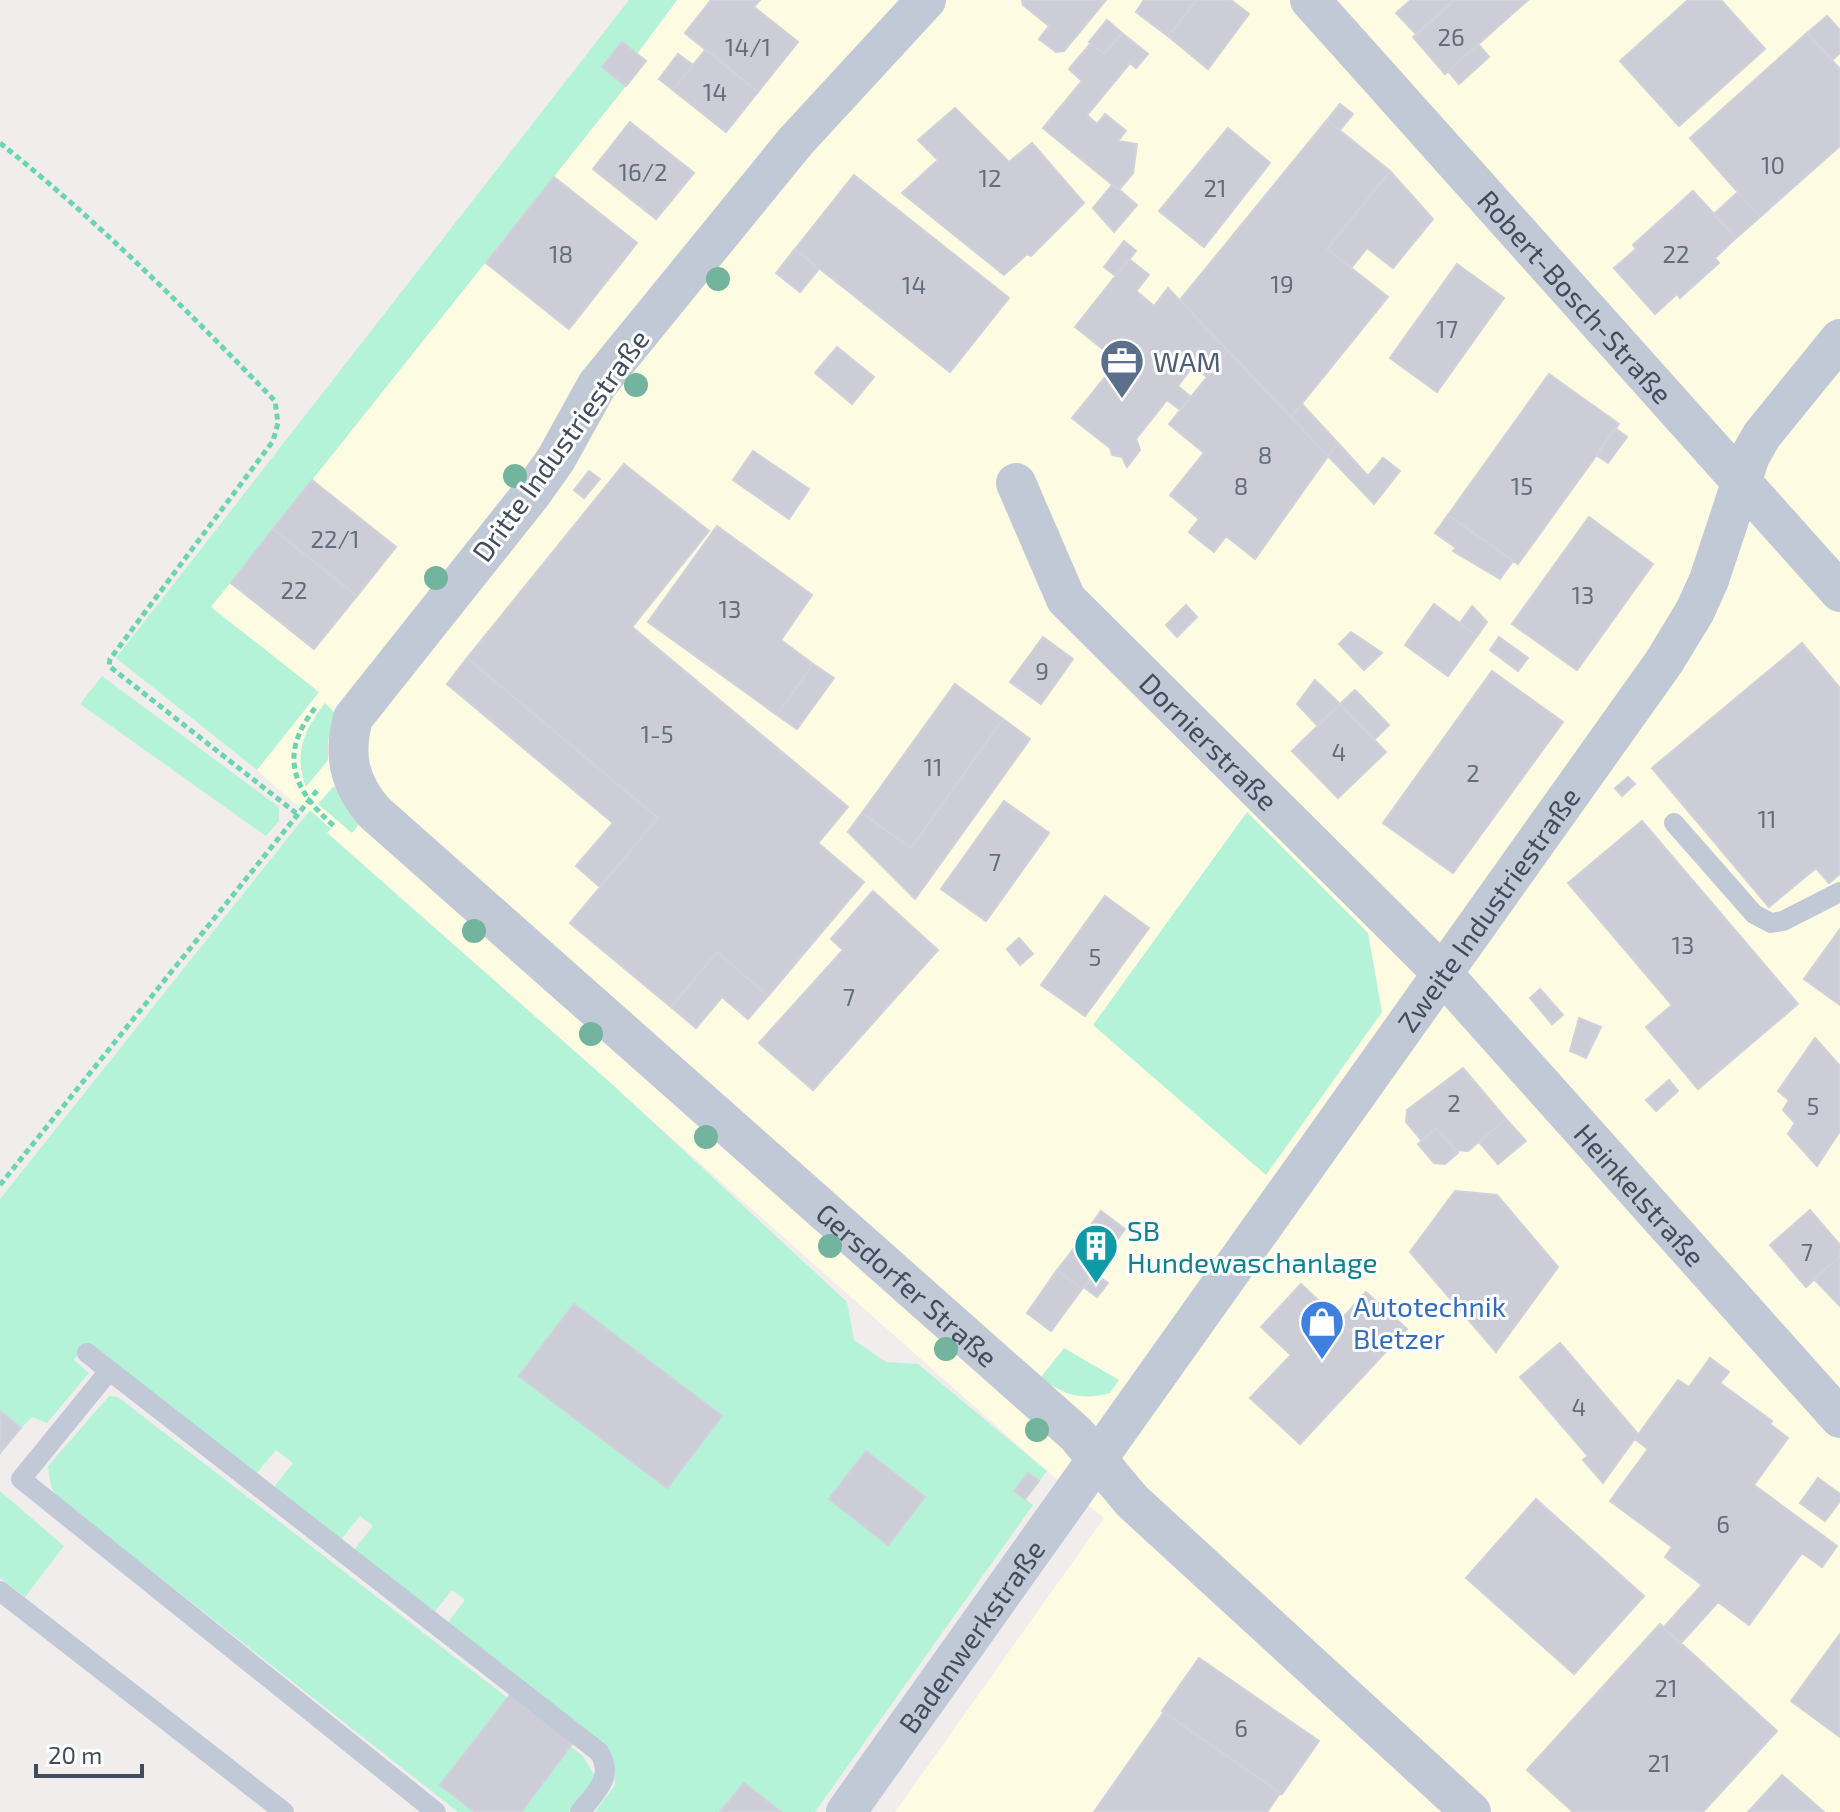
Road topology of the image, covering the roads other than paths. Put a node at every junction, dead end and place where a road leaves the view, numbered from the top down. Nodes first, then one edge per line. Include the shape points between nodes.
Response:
1 (926, 0) edge
2 (1310, 0) edge
3 (1840, 339) edge
4 (1741, 480) junction
5 (1016, 483) dead end
6 (1840, 592) edge
7 (348, 759) joint
8 (1674, 823) dead end
9 (1840, 892) edge
10 (1441, 972) junction
11 (87, 1353) dead end
12 (109, 1371) junction
13 (1840, 1418) edge
14 (1095, 1459) junction
15 (0, 1591) edge
16 (284, 1812) edge
17 (436, 1812) edge
18 (580, 1812) edge
19 (846, 1812) edge
20 (1471, 1812) edge

1 - 7 street, Dritte Industriestraße via 795,142 597,385 532,493 353,718
2 - 4 street, Robert-Bosch-Straße
3 - 4 street, Zweite Industriestraße via 1762,435
4 - 6 street, Robert-Bosch-Straße
4 - 10 street, Zweite Industriestraße via 1709,580 1681,636
5 - 10 street, Dornierstraße via 1066,599
7 - 14 street, Gersdorfer Straße via 351,779 374,812 1065,1424
8 - 9 lane via 1754,914 1771,923
10 - 13 street, Heinkelstraße
10 - 14 street, Zweite Industriestraße
11 - 12 lane
12 - 17 lane via 21,1479
12 - 18 lane via 599,1752 604,1782
14 - 19 street, Badenwerkstraße
14 - 20 street, Gersdorfer Straße via 1132,1501
15 - 16 lane

